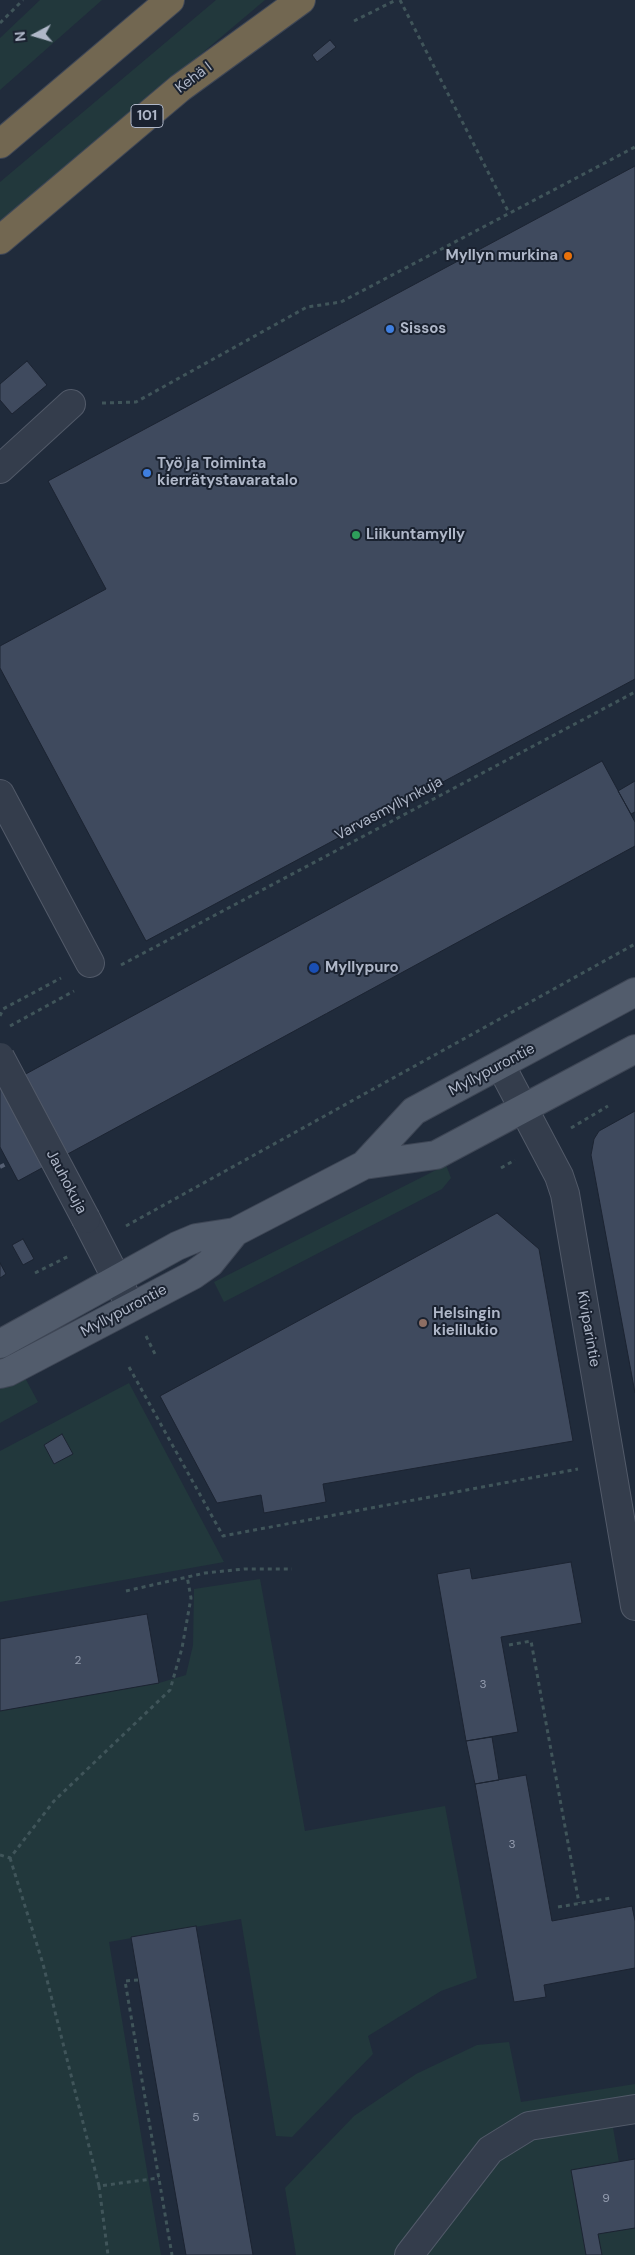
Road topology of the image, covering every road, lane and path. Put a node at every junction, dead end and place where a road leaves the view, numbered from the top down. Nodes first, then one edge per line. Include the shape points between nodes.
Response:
1 (22, 0) edge
2 (170, 0) edge
3 (301, 0) edge
4 (396, 0) edge
5 (400, 0) edge
6 (354, 21) dead end
7 (0, 23) edge
8 (0, 144) edge
9 (635, 147) edge
10 (508, 212) junction
11 (0, 240) edge
12 (71, 404) joint
13 (0, 469) edge
14 (635, 692) edge
15 (0, 794) edge
16 (635, 944) edge
17 (154, 946) dead end
18 (90, 963) dead end
19 (51, 984) dead end
20 (635, 992) edge
21 (0, 1016) edge
22 (635, 1049) edge
23 (0, 1057) edge
24 (501, 1066) junction
25 (524, 1108) junction
26 (364, 1165) junction
27 (122, 1228) dead end
28 (236, 1232) junction
29 (75, 1253) dead end
30 (35, 1272) dead end
31 (117, 1281) junction
32 (131, 1307) junction
33 (0, 1344) edge
34 (129, 1367) dead end
35 (0, 1374) edge
36 (610, 1463) junction
37 (292, 1569) dead end
38 (188, 1576) junction
39 (126, 1591) dead end
40 (635, 1606) edge
41 (509, 1645) dead end
42 (0, 1855) edge
43 (10, 1858) junction
44 (611, 1898) dead end
45 (579, 1903) junction
46 (558, 1907) dead end
47 (138, 1980) dead end
48 (635, 2109) edge
49 (159, 2178) junction
50 (99, 2186) junction
51 (108, 2255) edge
52 (172, 2255) edge
53 (409, 2255) edge

1 - 7 path
2 - 8 highway
3 - 11 highway, Kehä I / 101 via 180,88
4 - 6 path
5 - 10 path
9 - 10 path
10 - 12 path via 341,302 307,307 136,402
12 - 13 street
14 - 17 path, Varvasmyllynkuja
15 - 18 street
16 - 27 path
19 - 21 path via 3,1009
20 - 24 main road, Myllypurontie
22 - 25 main road, Myllypurontie
23 - 31 street, Jauhokuja, bridge
24 - 25 street, Kiviparintie
24 - 26 main road, Myllypurontie via 414,1111
25 - 26 main road, Myllypurontie via 436,1155
25 - 36 street, Kiviparintie via 565,1194
26 - 28 main road, Myllypurontie
28 - 31 main road, Myllypurontie via 196,1238
28 - 32 main road, Myllypurontie via 210,1263
29 - 30 path
31 - 32 street, Jauhokuja
31 - 33 main road, Myllypurontie
32 - 35 main road, Myllypurontie
34 - 36 path via 223,1536
36 - 40 street, Kiviparintie
37 - 38 path via 244,1569
38 - 39 path
38 - 43 path via 191,1598 170,1690 54,1801
41 - 45 path via 531,1641
42 - 43 path
43 - 50 path via 44,1964
44 - 45 path
45 - 46 path
47 - 49 path via 125,1981
48 - 53 street via 529,2126 490,2150
49 - 50 path
49 - 52 path
50 - 51 path

